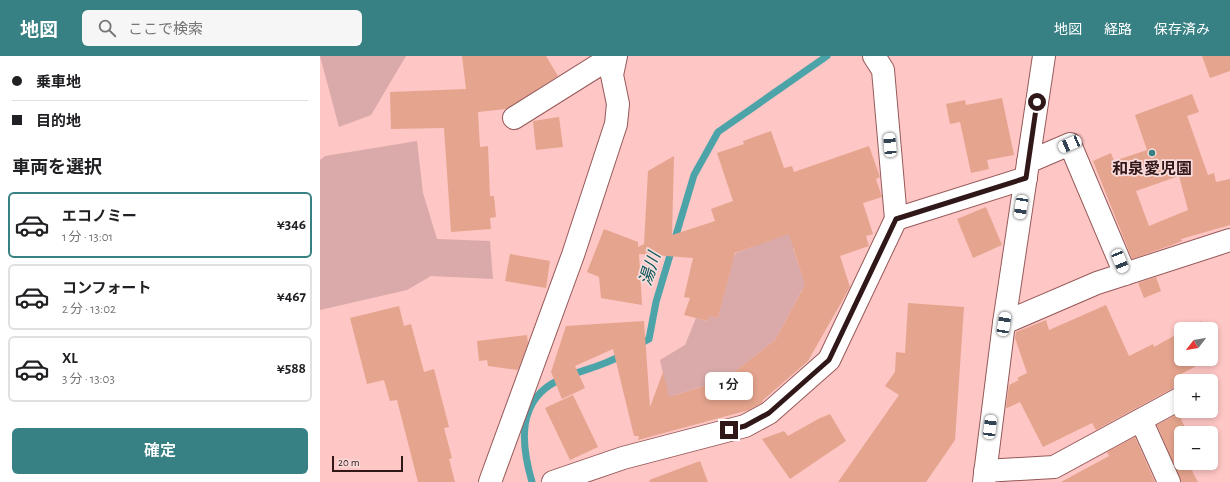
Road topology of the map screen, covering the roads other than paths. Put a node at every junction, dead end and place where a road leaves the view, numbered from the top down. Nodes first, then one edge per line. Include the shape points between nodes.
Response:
1 (615, 56) edge
2 (874, 56) edge
3 (1044, 56) edge
4 (586, 64) edge
5 (514, 118) dead end
6 (1027, 170) junction
7 (896, 219) junction
8 (1230, 240) edge
9 (1125, 274) junction
10 (1004, 324) junction
11 (1174, 402) edge
12 (1141, 420) junction
13 (984, 476) edge
14 (490, 482) edge
15 (552, 482) edge
16 (1169, 482) edge

1 - 4 street
1 - 14 street via 612,75 618,104 616,124 573,255
2 - 7 street via 883,70
3 - 6 street
4 - 5 street
6 - 7 street
6 - 9 street via 1070,144
6 - 10 street
7 - 15 street via 829,360 769,413 745,426 623,458
8 - 9 street
9 - 10 street via 1097,283
10 - 13 street
11 - 12 street
12 - 13 street via 1054,468
12 - 16 street

